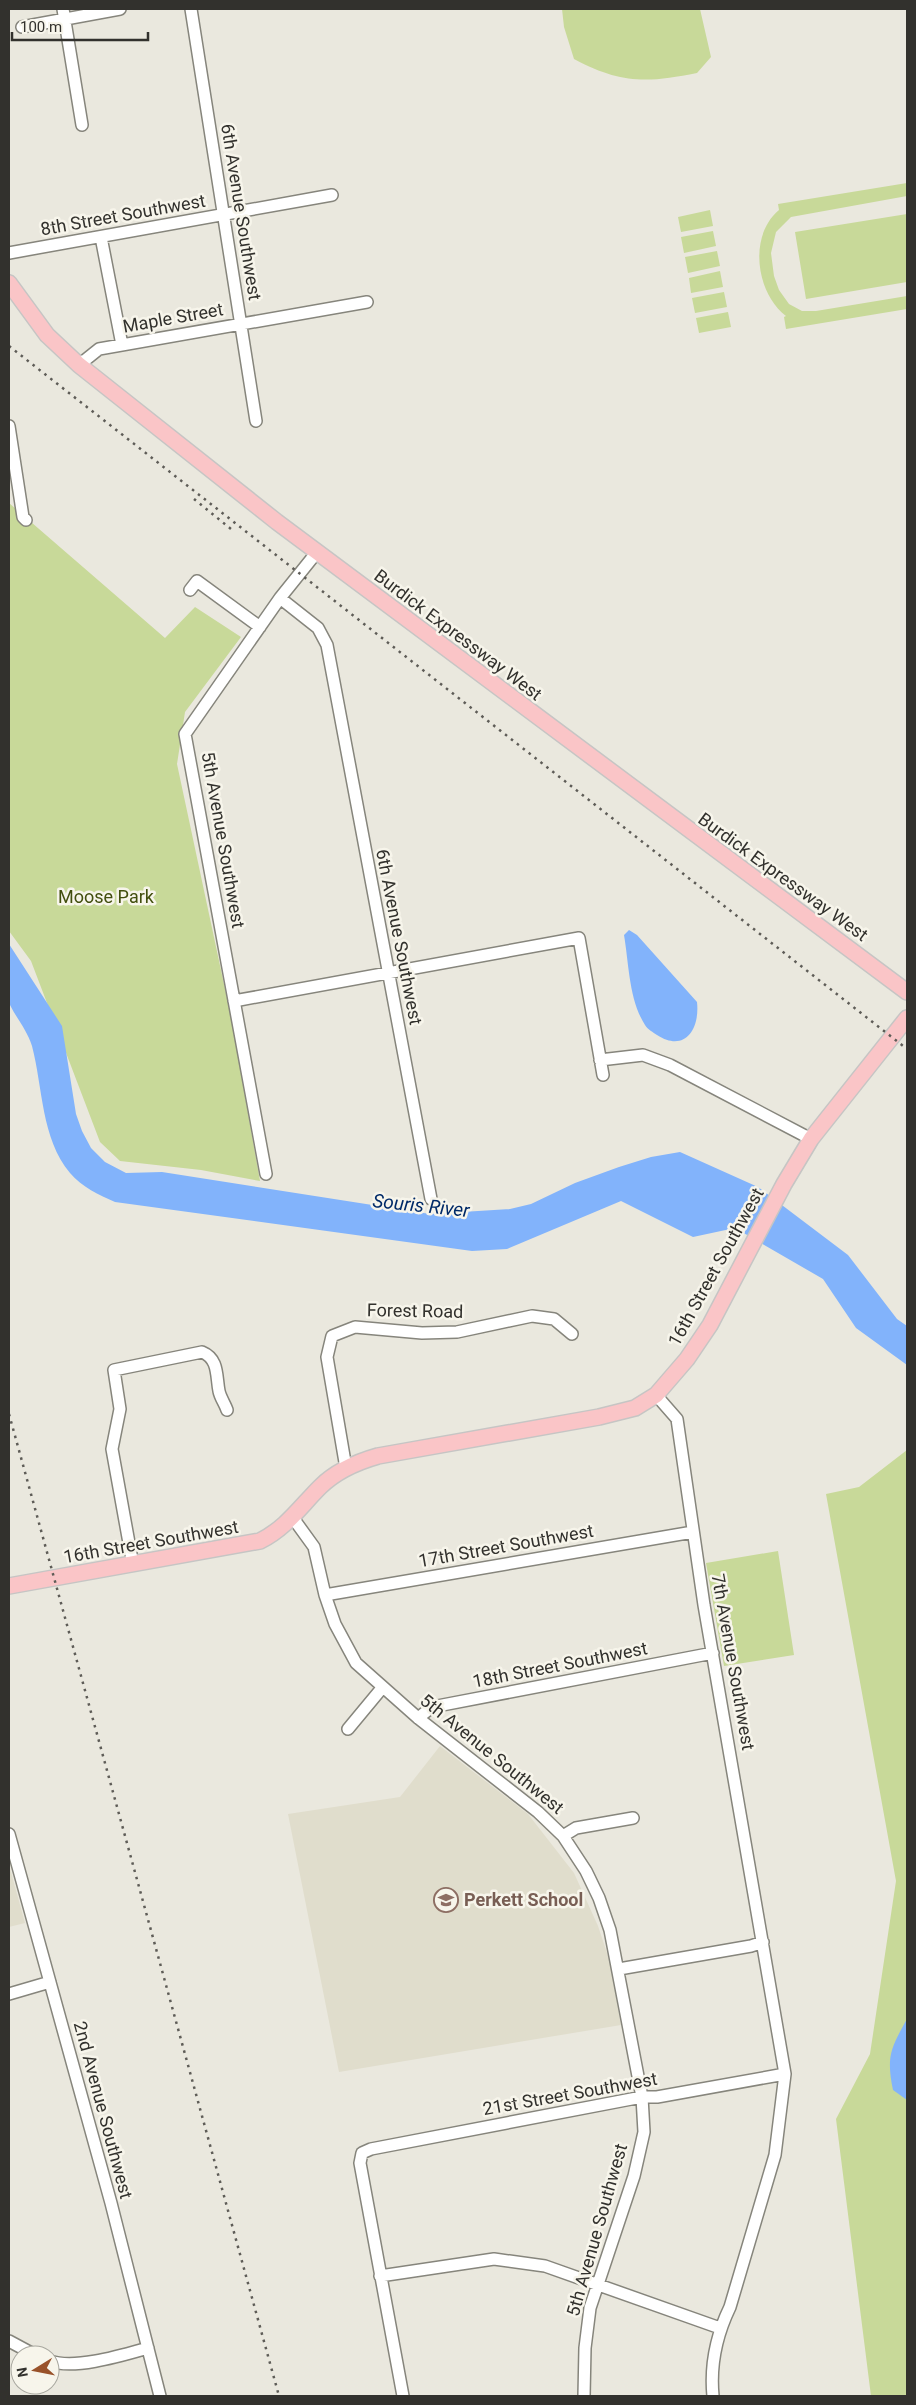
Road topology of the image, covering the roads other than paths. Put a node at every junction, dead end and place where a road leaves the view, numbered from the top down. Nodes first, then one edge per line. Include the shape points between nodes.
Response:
1 (120, 9) edge
2 (191, 9) edge
3 (63, 14) edge
4 (22, 27) dead end
5 (82, 125) dead end
6 (332, 195) dead end
7 (223, 215) junction
8 (100, 237) junction
9 (9, 253) edge
10 (9, 284) edge
11 (367, 302) dead end
12 (241, 325) junction
13 (122, 345) junction
14 (79, 365) junction
15 (256, 421) dead end
16 (9, 426) edge
17 (26, 520) dead end
18 (317, 552) junction
19 (190, 590) dead end
20 (280, 598) junction
21 (260, 627) junction
22 (387, 973) junction
23 (907, 992) edge
24 (234, 1001) junction
25 (907, 1018) edge
26 (600, 1060) junction
27 (603, 1075) dead end
28 (811, 1139) junction
29 (266, 1174) dead end
30 (431, 1199) dead end
31 (572, 1334) dead end
32 (656, 1395) junction
33 (227, 1410) dead end
34 (346, 1468) junction
35 (293, 1518) junction
36 (694, 1532) junction
37 (133, 1565) junction
38 (9, 1586) edge
39 (325, 1594) junction
40 (713, 1653) junction
41 (382, 1688) junction
42 (418, 1718) junction
43 (348, 1729) dead end
44 (633, 1818) dead end
45 (9, 1834) edge
46 (562, 1836) junction
47 (763, 1942) junction
48 (619, 1969) junction
49 (50, 1982) junction
50 (9, 1994) edge
51 (785, 2074) junction
52 (642, 2097) junction
53 (380, 2276) junction
54 (598, 2285) junction
55 (720, 2328) junction
56 (148, 2348) junction
57 (60, 2364) edge
58 (160, 2396) edge
59 (403, 2396) edge
60 (584, 2396) edge
61 (713, 2396) edge

1 - 3 street
2 - 7 street, 6th Avenue Southwest
3 - 4 street
3 - 5 street
6 - 7 street, 8th Street Southwest
7 - 8 street, 8th Street Southwest
7 - 12 street, 6th Avenue Southwest
8 - 9 street, 8th Street Southwest
8 - 13 street
10 - 14 main road, Burdick Expressway West via 47,335
11 - 12 street, Maple Street
12 - 13 street, Maple Street
12 - 15 street, 6th Avenue Southwest
13 - 14 street, Maple Street via 99,349
14 - 18 main road, Burdick Expressway West
16 - 17 street via 23,518
18 - 20 street, 5th Avenue Southwest
18 - 23 main road, Burdick Expressway West
19 - 21 street via 197,581
20 - 21 street, 5th Avenue Southwest
20 - 22 street, 6th Avenue Southwest via 323,634
21 - 24 street, 5th Avenue Southwest via 185,734
22 - 24 street
22 - 26 street via 580,938
22 - 30 street, 6th Avenue Southwest
24 - 29 street, 5th Avenue Southwest
25 - 28 main road, 16th Street Southwest
26 - 27 street
26 - 28 street via 643,1055 670,1065
28 - 32 main road, 16th Street Southwest via 779,1192 710,1325 682,1366
31 - 34 street, Forest Road via 554,1319 532,1316 457,1332 355,1328 332,1336 327,1356
32 - 34 main road, 16th Street Southwest via 635,1408 599,1418 378,1456
32 - 36 street, 7th Avenue Southwest via 677,1420
33 - 37 street via 219,1393 215,1364 210,1355 202,1352 114,1370 120,1409 112,1449
34 - 35 main road via 321,1486
35 - 37 main road, 16th Street Southwest via 260,1541
35 - 39 street, 5th Avenue Southwest via 314,1546
36 - 39 street, 17th Street Southwest
36 - 40 street, 7th Avenue Southwest
37 - 38 main road, 16th Street Southwest
39 - 41 street, 5th Avenue Southwest via 334,1624 356,1663
40 - 42 street, 18th Street Southwest via 432,1707
40 - 47 street, 7th Avenue Southwest
41 - 42 street, 5th Avenue Southwest
41 - 43 street
42 - 46 street, 5th Avenue Southwest via 538,1812
44 - 46 street via 576,1828
45 - 49 street, 2nd Avenue Southwest
46 - 48 street, 5th Avenue Southwest via 586,1871 599,1898
47 - 48 street
47 - 51 street, 7th Avenue Southwest
48 - 52 street, 5th Avenue Southwest
49 - 50 street
49 - 56 street, 2nd Avenue Southwest
51 - 52 street, 21st Street Southwest
51 - 55 street, 7th Avenue Southwest via 775,2155 730,2308
52 - 53 street, 21st Street Southwest via 362,2153 360,2163
52 - 54 street, 5th Avenue Southwest via 644,2132 640,2153
53 - 54 street via 494,2259 545,2266
53 - 59 street
54 - 55 street
54 - 60 street, 5th Avenue Southwest via 590,2308
55 - 61 street, 7th Avenue Southwest via 713,2364
56 - 57 street via 92,2361
56 - 58 street, 2nd Avenue Southwest

